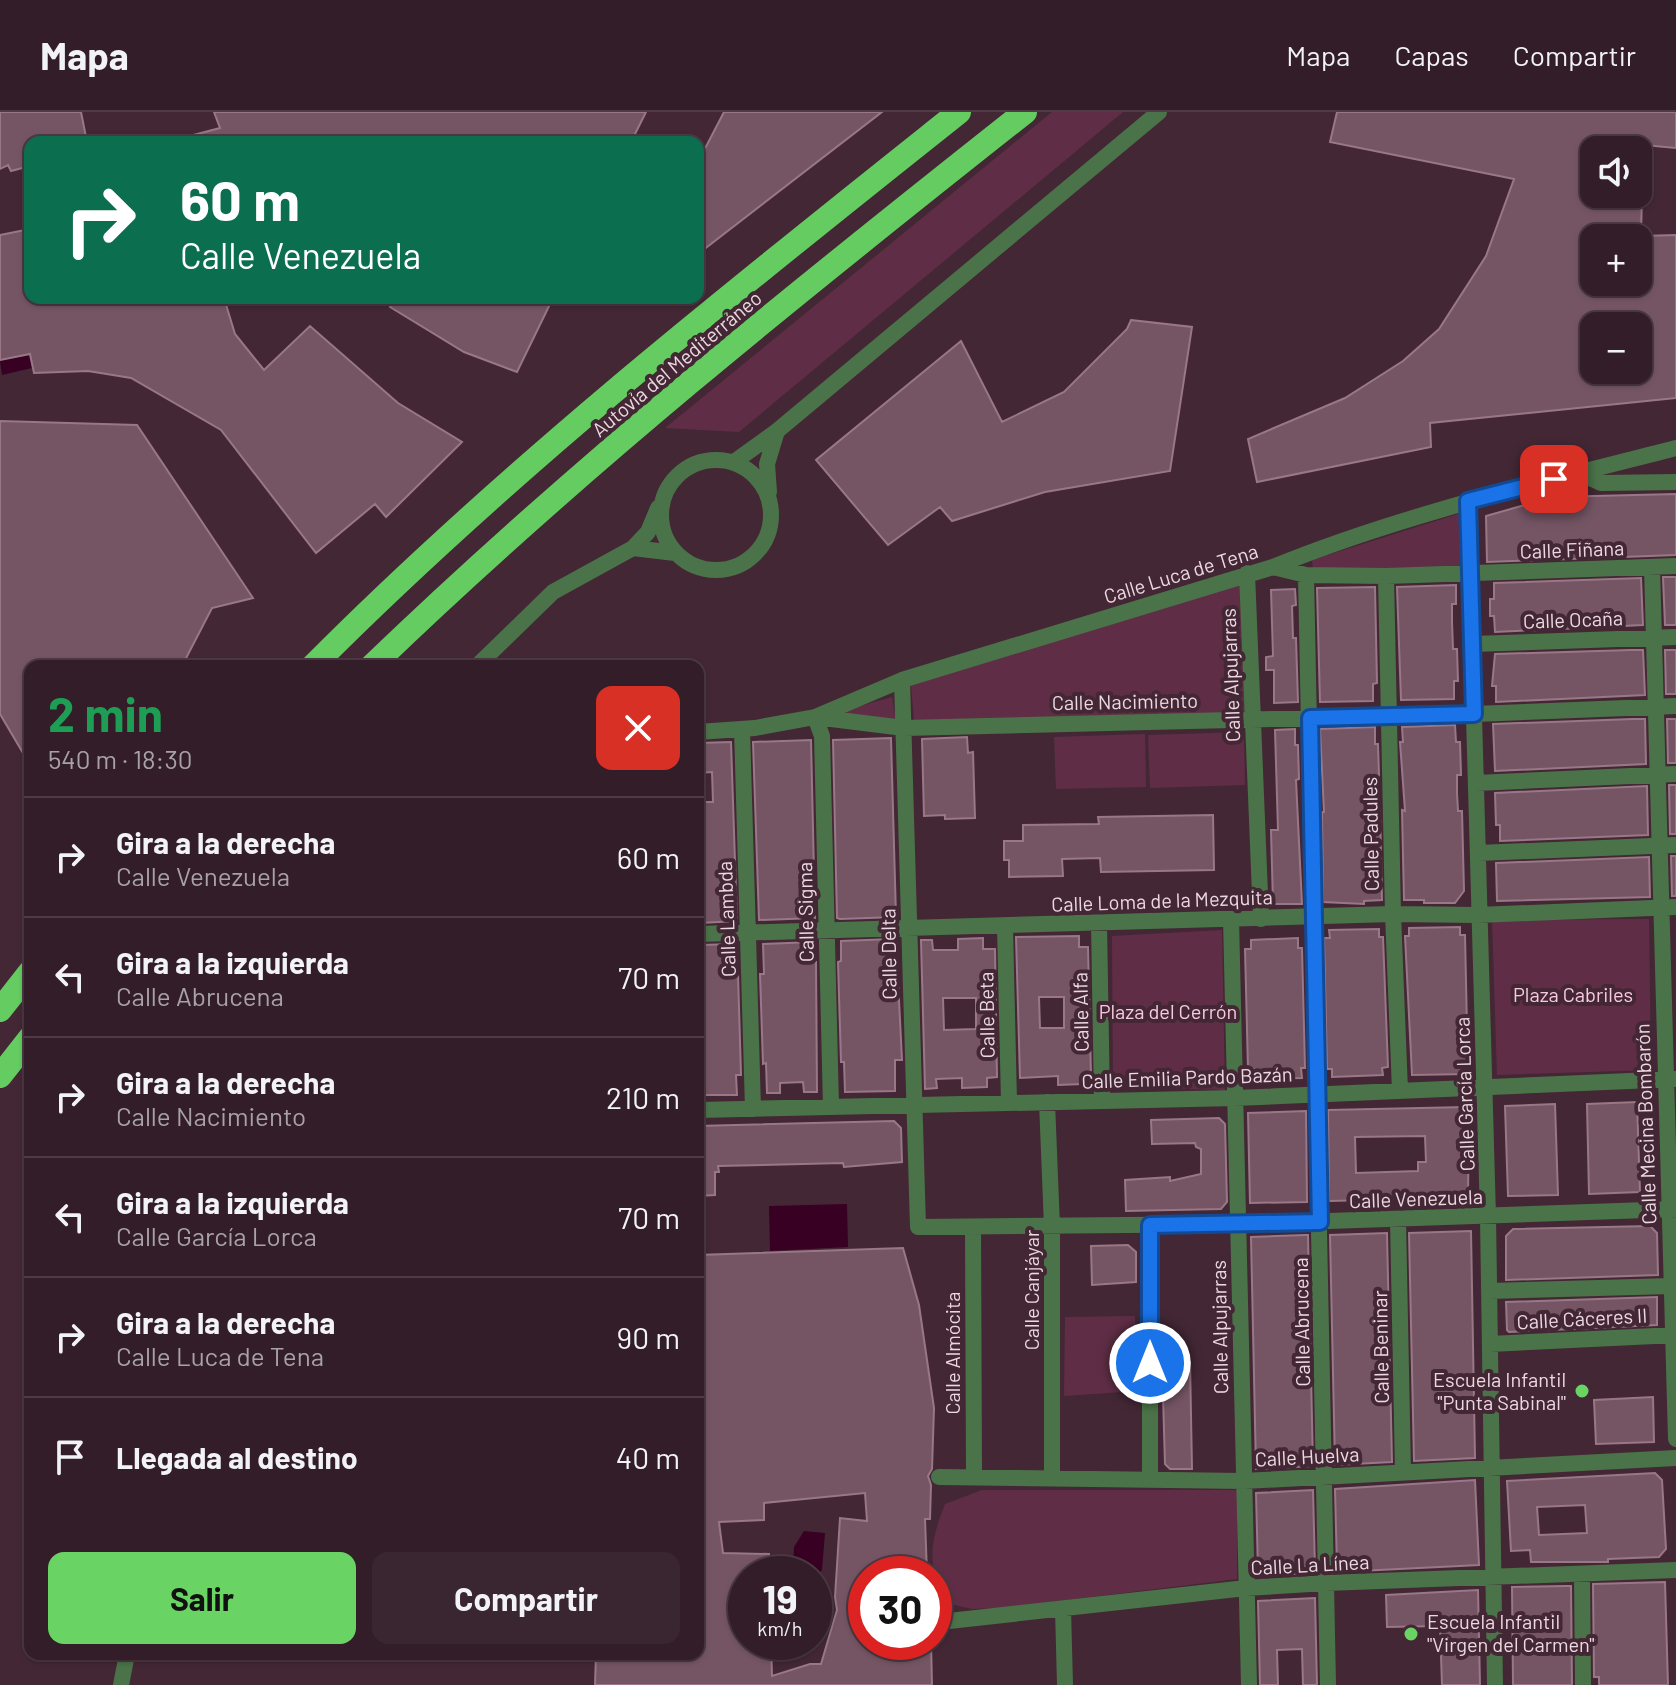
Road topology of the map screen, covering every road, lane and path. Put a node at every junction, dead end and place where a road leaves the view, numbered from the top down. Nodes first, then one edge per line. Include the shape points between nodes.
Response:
1 (959, 112) edge
2 (1025, 112) edge
3 (1159, 112) edge
4 (777, 431) junction
5 (1676, 448) edge
6 (734, 462) junction
7 (1579, 473) junction
8 (1676, 482) edge
9 (663, 495) junction
10 (769, 499) junction
11 (1468, 501) junction
12 (633, 548) junction
13 (675, 553) junction
14 (1676, 566) edge
15 (1273, 567) junction
16 (1652, 567) junction
17 (1247, 573) junction
18 (1470, 573) junction
19 (1306, 575) junction
20 (1386, 576) junction
21 (1654, 637) junction
22 (1676, 637) edge
23 (1472, 644) junction
24 (319, 660) edge
25 (378, 660) edge
26 (483, 660) edge
27 (902, 680) junction
28 (1676, 706) edge
29 (1656, 707) junction
30 (1474, 714) junction
31 (1389, 716) junction
32 (815, 717) junction
33 (1310, 718) junction
34 (1253, 719) junction
35 (904, 728) junction
36 (742, 729) junction
37 (704, 732) edge
38 (1667, 775) edge
39 (1476, 783) junction
40 (1668, 845) edge
41 (1478, 853) junction
42 (1668, 907) edge
43 (1393, 914) junction
44 (1478, 915) junction
45 (1314, 917) junction
46 (1231, 919) junction
47 (1261, 919) junction
48 (1099, 924) junction
49 (1005, 926) junction
50 (909, 929) junction
51 (827, 931) junction
52 (747, 933) junction
53 (704, 934) edge
54 (1669, 963) edge
55 (24, 980) edge
56 (0, 1010) edge
57 (1669, 1020) edge
58 (24, 1046) edge
59 (0, 1076) edge
60 (1670, 1079) edge
61 (1485, 1088) junction
62 (1400, 1091) junction
63 (1318, 1095) junction
64 (1235, 1098) junction
65 (1102, 1101) junction
66 (1047, 1102) junction
67 (1009, 1103) junction
68 (913, 1105) junction
69 (831, 1107) junction
70 (753, 1109) junction
71 (704, 1110) edge
72 (1673, 1209) edge
73 (1488, 1217) junction
74 (1398, 1220) junction
75 (1320, 1222) junction
76 (1238, 1224) junction
77 (1150, 1225) junction
78 (918, 1227) joint
79 (1052, 1227) junction
80 (973, 1228) junction
81 (1672, 1286) junction
82 (1489, 1291) junction
83 (1674, 1335) edge
84 (1490, 1344) junction
85 (1676, 1439) edge
86 (1676, 1458) edge
87 (1490, 1468) junction
88 (1403, 1472) junction
89 (939, 1477) dead end
90 (974, 1477) junction
91 (1324, 1477) junction
92 (1052, 1478) junction
93 (1150, 1480) junction
94 (1244, 1481) junction
95 (1676, 1570) edge
96 (1582, 1574) junction
97 (1494, 1576) junction
98 (1326, 1583) junction
99 (1246, 1588) junction
100 (1063, 1609) junction
101 (952, 1621) edge
102 (126, 1660) edge
103 (121, 1685) edge
104 (1065, 1685) edge
105 (1249, 1685) edge
106 (1328, 1685) edge
107 (1495, 1685) edge
108 (1583, 1685) edge

1 - 24 highway, Autovía del Mediterráneo via 585,417
2 - 25 highway, Autovía del Mediterráneo via 612,448
3 - 4 street
4 - 6 street
4 - 10 street via 767,464
5 - 7 street, Calle Luca de Tena
6 - 9 street via 700,461 684,468
6 - 10 street via 762,483
7 - 8 street via 1601,483
7 - 11 street, Calle Luca de Tena
9 - 12 street via 648,532
9 - 13 street via 661,526
10 - 13 street via 767,535 744,563 708,570
11 - 15 street, Calle Luca de Tena
11 - 18 street, Calle García Lorca
12 - 13 street
12 - 26 street via 553,592
14 - 16 street, Calle Fiñana
15 - 17 street, Calle Luca de Tena
15 - 19 street, Calle Fiñana
16 - 18 street, Calle Fiñana
16 - 21 street, Calle Mecina Bombarón
17 - 27 street, Calle Luca de Tena
17 - 34 street, Calle Alpujarras
18 - 20 street, Calle Fiñana
18 - 23 street, Calle García Lorca
19 - 20 street, Calle Fiñana
19 - 33 street, Calle Abrucena
20 - 31 street, Calle Padules
21 - 22 street, Calle Ocaña
21 - 23 street, Calle Ocaña
21 - 29 street, Calle Mecina Bombarón
23 - 30 street, Calle García Lorca
27 - 32 street, Calle Luca de Tena
27 - 35 street, Calle Delta
28 - 29 street, Calle Nacimiento
29 - 30 street, Calle Nacimiento
29 - 38 street, Calle Mecina Bombarón
30 - 31 street, Calle Nacimiento
30 - 39 street, Calle García Lorca
31 - 33 street, Calle Nacimiento
31 - 43 street, Calle Padules
32 - 35 street, Calle Nacimiento
32 - 36 street, Calle Luca de Tena
32 - 51 street, Calle Sigma via 822,736
33 - 34 street, Calle Nacimiento
33 - 45 street, Calle Abrucena
34 - 35 street, Calle Nacimiento
34 - 47 street, Calle Alpujarras
35 - 50 street, Calle Delta
36 - 37 street, Calle Luca de Tena
36 - 52 street, Calle Lambda
38 - 39 street
38 - 40 street, Calle Mecina Bombarón
39 - 41 street, Calle García Lorca
40 - 41 street
40 - 42 street, Calle Mecina Bombarón
41 - 44 street, Calle García Lorca
42 - 44 street, Calle Loma de la Mezquita
42 - 54 street, Calle Mecina Bombarón
43 - 44 street, Calle Loma de la Mezquita
43 - 45 street, Calle Loma de la Mezquita
43 - 62 street, Calle Padules
44 - 61 street, Calle García Lorca
45 - 47 street, Calle Loma de la Mezquita
45 - 63 street, Calle Abrucena
46 - 47 street, Calle Loma de la Mezquita
46 - 48 street, Calle Loma de la Mezquita
46 - 64 street, Calle Alpujarras
48 - 49 street, Calle Loma de la Mezquita
48 - 65 street, Calle Alfa
49 - 50 street, Calle Loma de la Mezquita
49 - 67 street, Calle Beta
50 - 51 street, Calle Loma de la Mezquita
50 - 68 street, Calle Delta
51 - 52 street, Calle Loma de la Mezquita
51 - 69 street, Calle Sigma
52 - 53 street, Calle Loma de la Mezquita
52 - 70 street, Calle Lambda
54 - 57 street, Calle Mecina Bombarón
55 - 56 highway
57 - 60 street, Calle Mecina Bombarón
58 - 59 highway
60 - 61 street, Calle Emilia Pardo Bazán
60 - 72 street, Calle Mecina Bombarón
61 - 62 street, Calle Emilia Pardo Bazán
61 - 73 street, Calle García Lorca
62 - 63 street, Calle Emilia Pardo Bazán
63 - 64 street, Calle Emilia Pardo Bazán
63 - 75 street, Calle Abrucena
64 - 65 street, Calle Emilia Pardo Bazán
64 - 76 street, Calle Alpujarras
65 - 66 street, Calle Emilia Pardo Bazán
66 - 67 street, Calle Emilia Pardo Bazán
66 - 79 street, Calle Canjáyar
67 - 68 street, Calle Emilia Pardo Bazán
68 - 69 street, Calle Emilia Pardo Bazán
68 - 78 street, Calle Delta
69 - 70 street, Calle Emilia Pardo Bazán
70 - 71 street, Calle Emilia Pardo Bazán
72 - 73 street, Calle Venezuela
72 - 81 street, Calle Mecina Bombarón
73 - 74 street, Calle Venezuela
73 - 82 street, Calle García Lorca
74 - 75 street, Calle Venezuela
74 - 88 street, Calle Beninar
75 - 76 street, Calle Venezuela
75 - 91 street, Calle Abrucena
76 - 77 street, Calle Venezuela
76 - 94 street, Calle Alpujarras
77 - 79 street, Calle Venezuela
77 - 93 street
78 - 80 street, Calle Venezuela
79 - 80 street, Calle Venezuela
79 - 92 street, Calle Canjáyar
80 - 90 street, Calle Almócita
81 - 82 street
81 - 83 street, Calle Mecina Bombarón
82 - 84 street, Calle García Lorca
83 - 84 street, Calle Cáceres II
83 - 85 street, Calle Mecina Bombarón
84 - 87 street, Calle García Lorca
86 - 87 street, Calle Huelva
87 - 88 street, Calle Huelva
87 - 97 street, Calle García Lorca
88 - 91 street, Calle Huelva
89 - 90 street, Calle Huelva
90 - 92 street, Calle Huelva
91 - 94 street, Calle Huelva
91 - 98 street, Calle Abrucena
92 - 93 street, Calle Huelva
93 - 94 street, Calle Huelva
94 - 99 street, Calle Alpujarras
95 - 96 street, Calle La Línea
96 - 97 street, Calle La Línea
96 - 108 street
97 - 98 street, Calle La Línea
97 - 107 street, Calle García Lorca
98 - 99 street, Calle La Línea
98 - 106 street, Calle Abrucena
99 - 100 street, Calle La Línea
99 - 105 street, Calle Alpujarras
100 - 101 street, Calle La Línea
100 - 104 street
102 - 103 street

